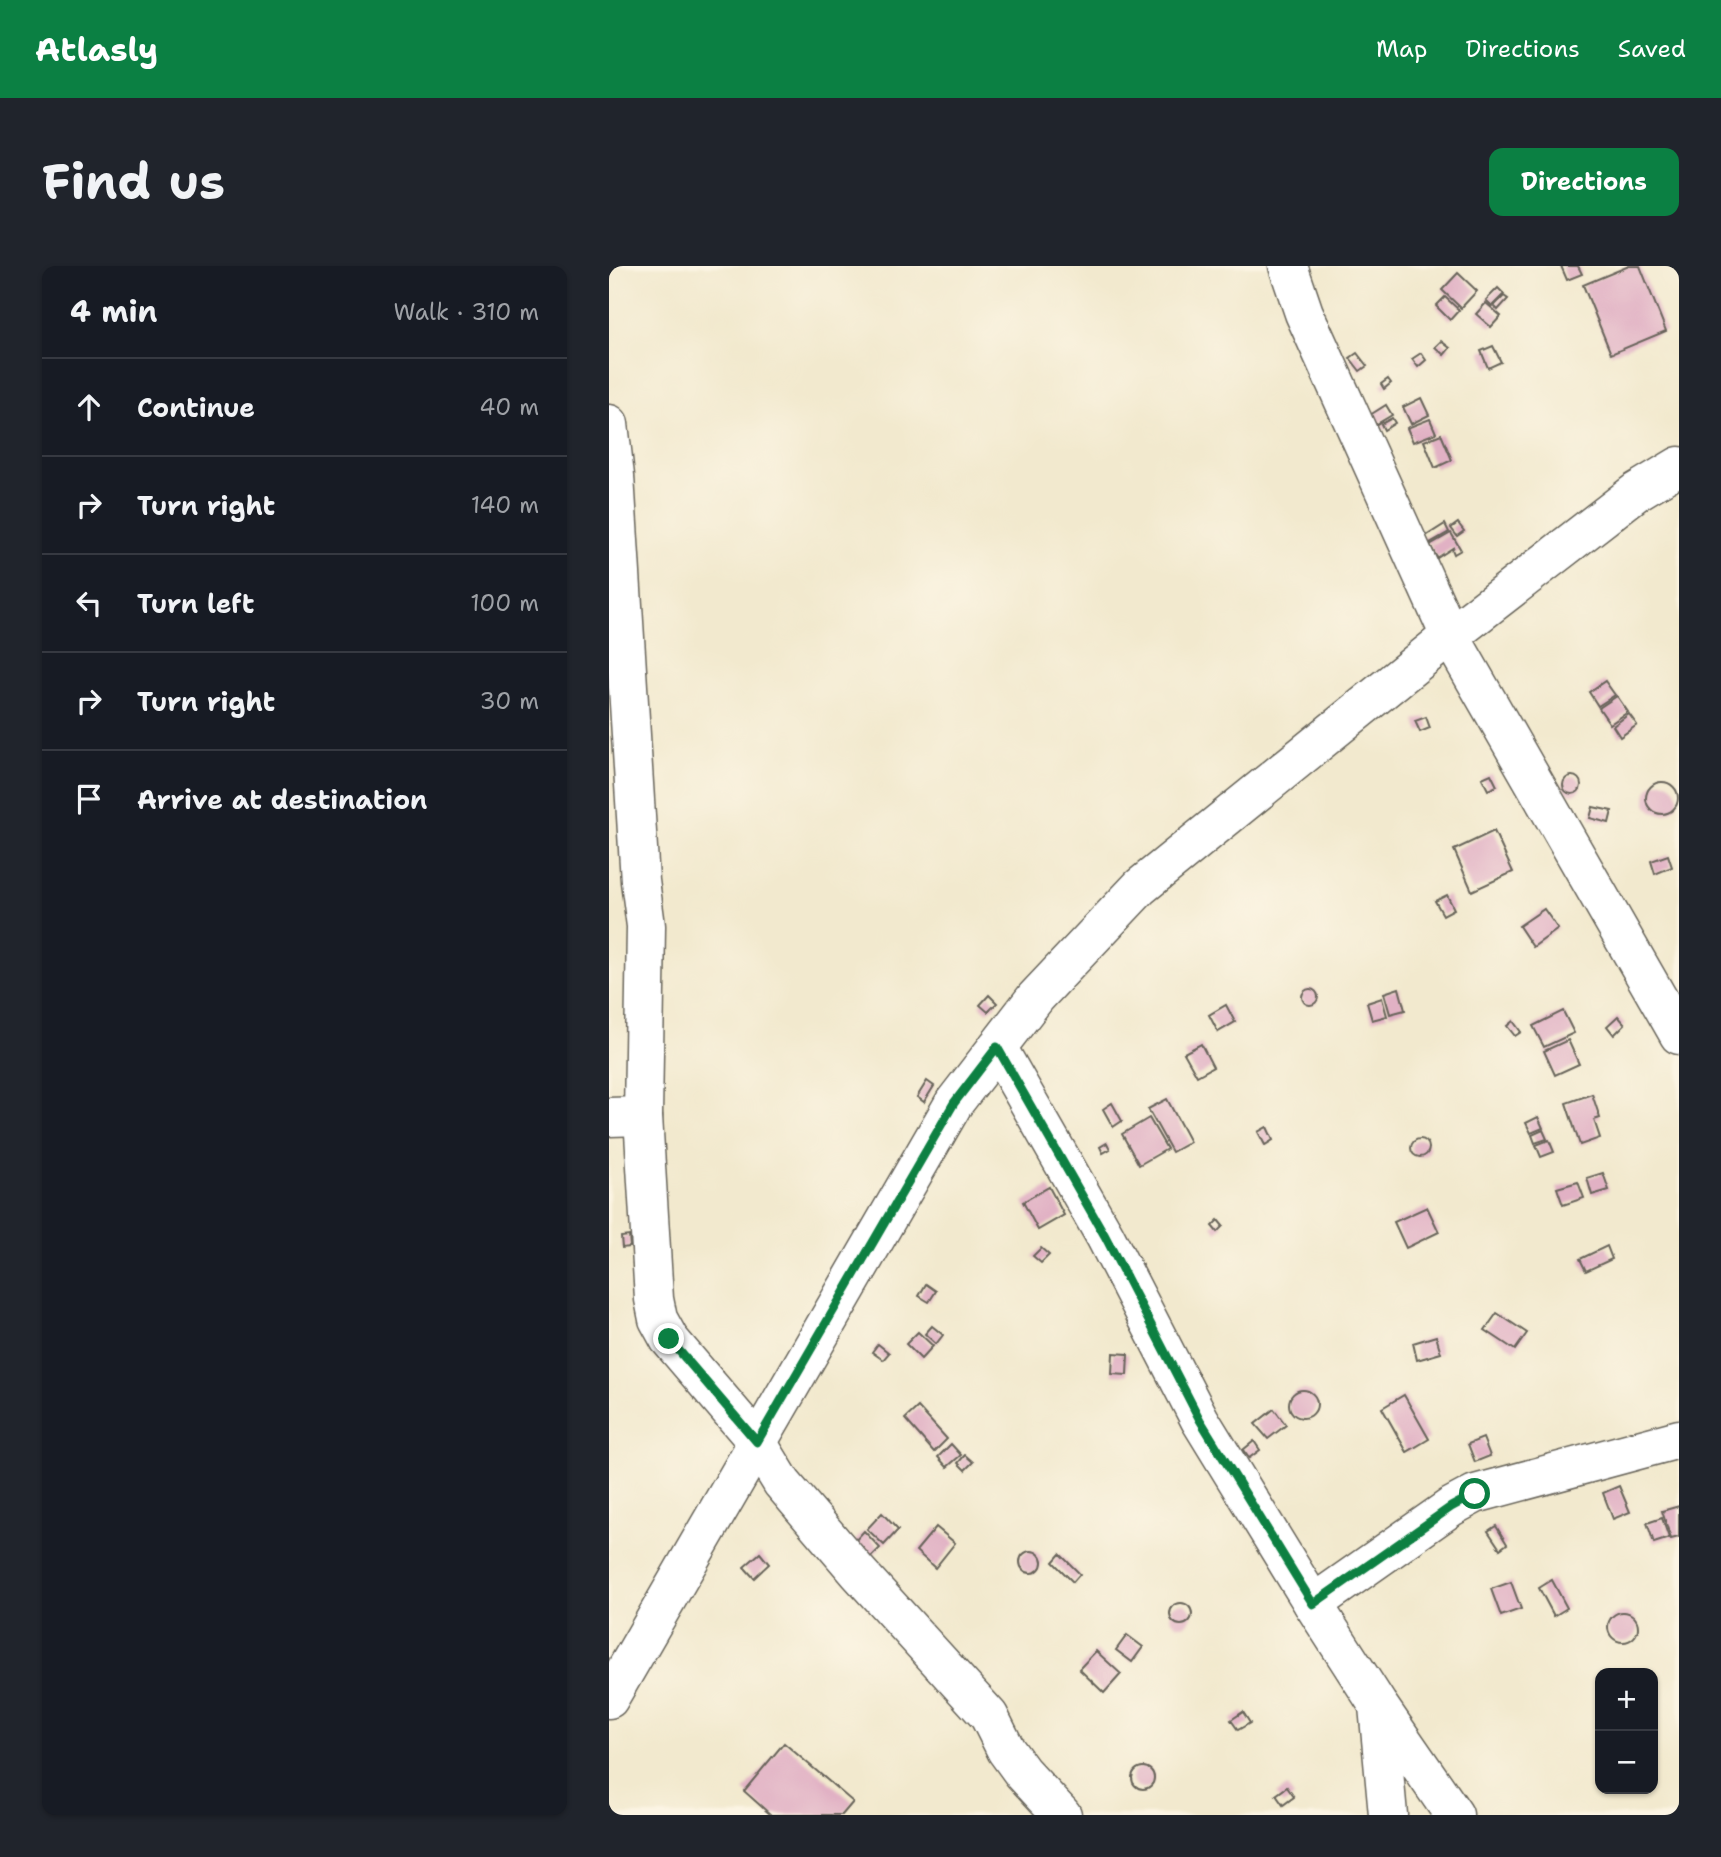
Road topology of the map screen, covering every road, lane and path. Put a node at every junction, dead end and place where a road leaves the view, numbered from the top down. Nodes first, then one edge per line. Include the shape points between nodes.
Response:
1 (1288, 266) edge
2 (609, 424) edge
3 (1679, 466) edge
4 (1450, 636) junction
5 (1676, 1025) edge
6 (997, 1047) junction
7 (626, 1117) edge
8 (1679, 1439) edge
9 (757, 1442) junction
10 (1313, 1604) junction
11 (609, 1699) edge
12 (1378, 1705) junction
13 (1062, 1815) edge
14 (1388, 1815) edge
15 (1454, 1815) edge

1 - 4 street via 1304,313
2 - 7 street via 646,926
3 - 4 street via 1636,492
4 - 5 street
4 - 6 street via 1140,887 1036,997
6 - 9 street via 954,1103
6 - 10 street via 1105,1236 1200,1420
7 - 9 street via 658,1319 669,1339
8 - 10 street via 1475,1494
9 - 11 street
9 - 13 street via 782,1483 989,1716 1022,1772
10 - 12 street
12 - 14 street
12 - 15 street

